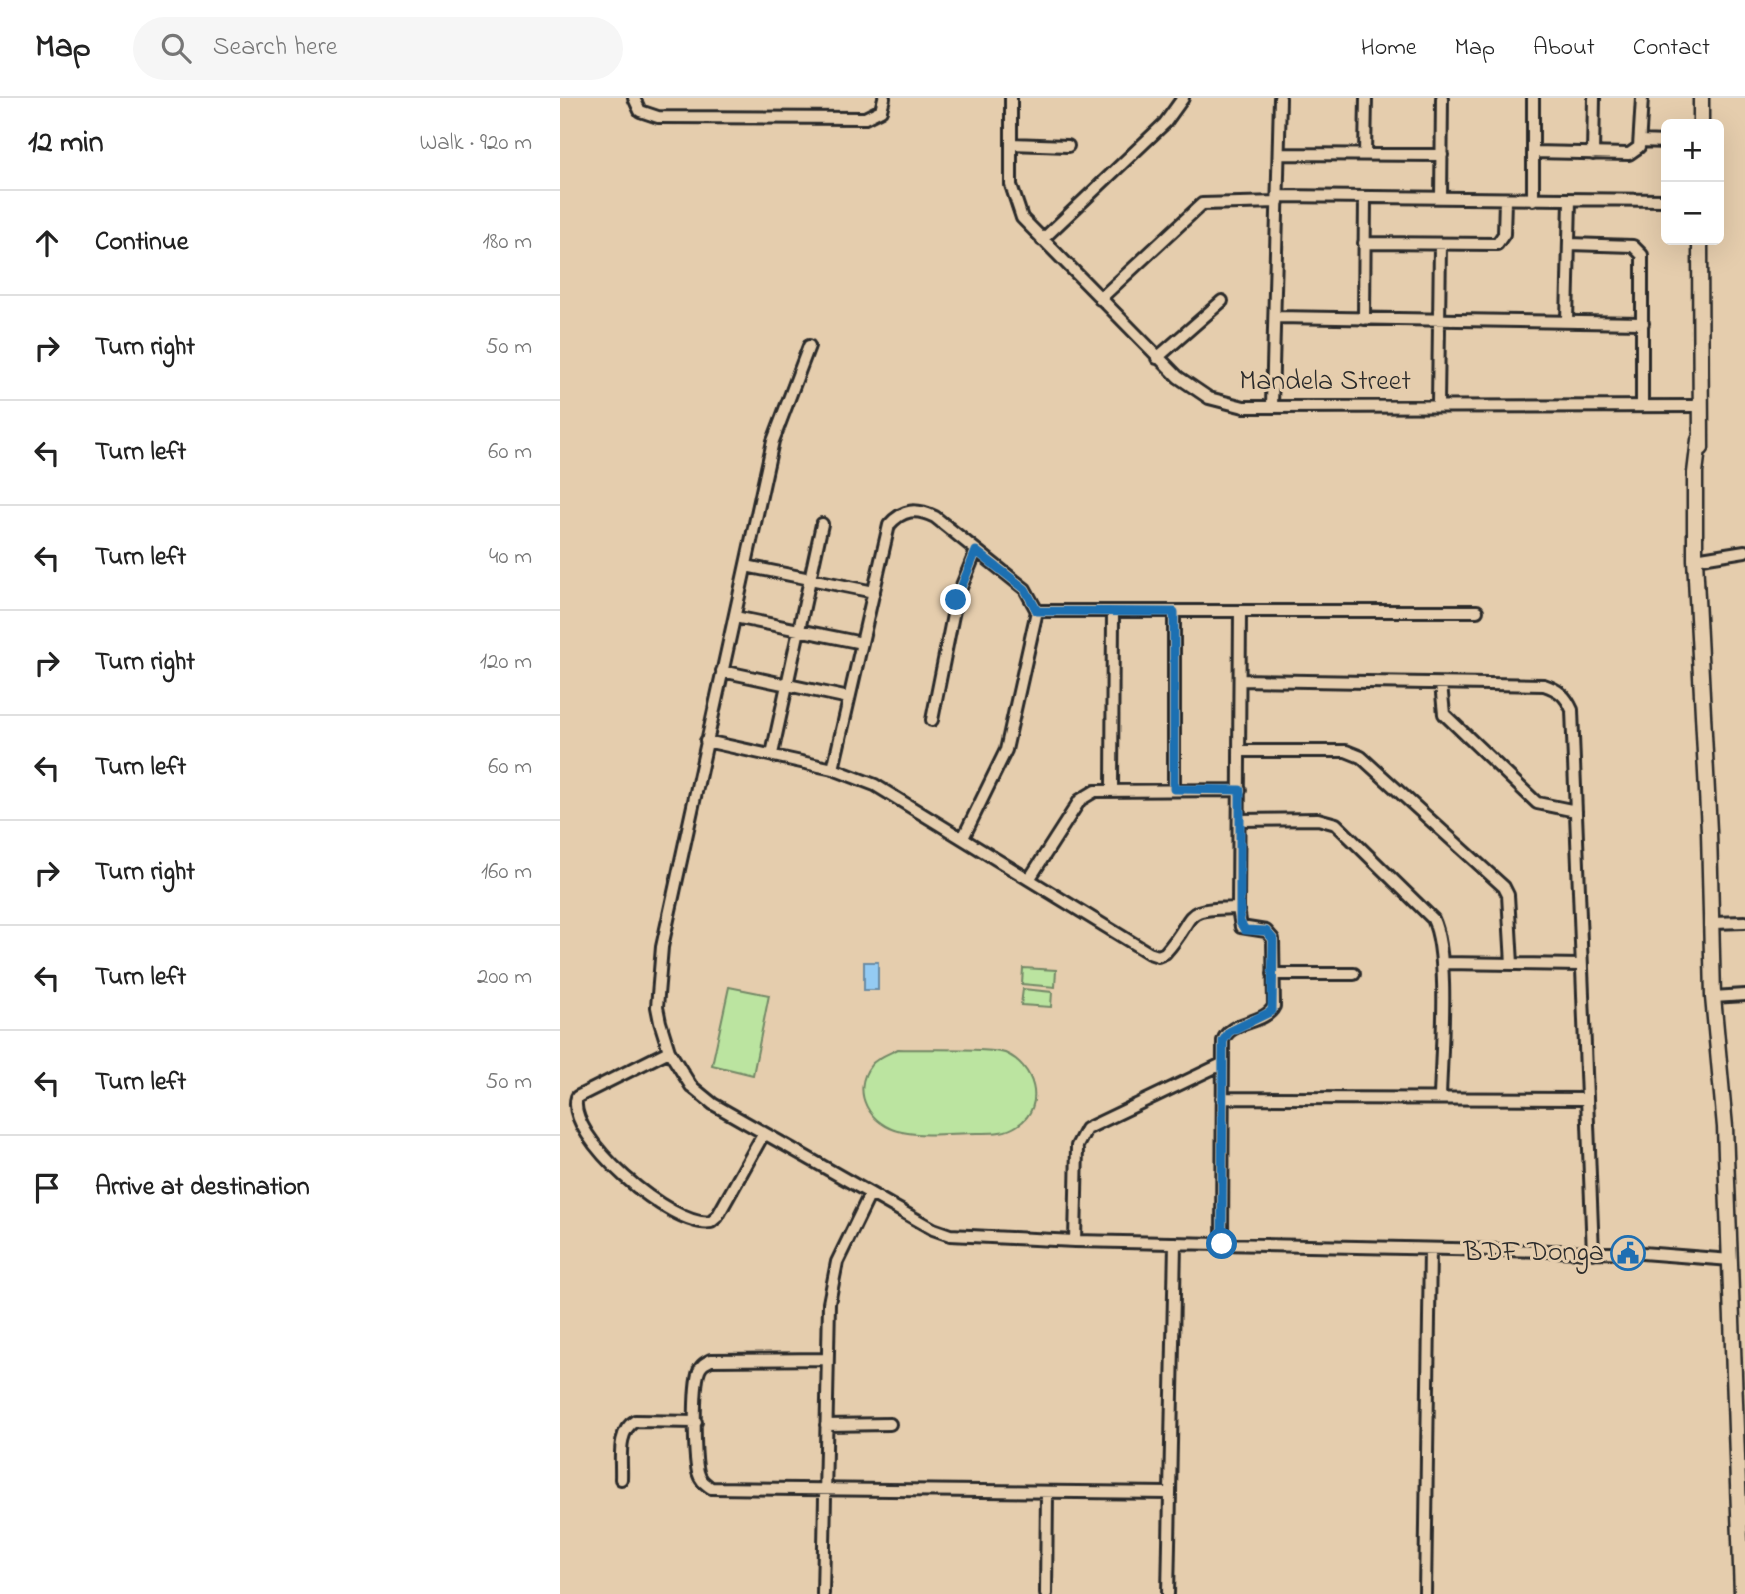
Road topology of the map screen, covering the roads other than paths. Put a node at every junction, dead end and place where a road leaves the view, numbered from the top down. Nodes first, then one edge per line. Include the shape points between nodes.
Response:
1 (634, 98) edge
2 (884, 98) edge
3 (1011, 98) edge
4 (1183, 98) edge
5 (1280, 98) edge
6 (1366, 98) edge
7 (1442, 98) edge
8 (1532, 98) edge
9 (1594, 98) edge
10 (1642, 98) edge
11 (1702, 98) edge
12 (1701, 119) edge
13 (1640, 141) junction
14 (1661, 142) edge
15 (1010, 144) junction
16 (1068, 146) dead end
17 (1533, 152) junction
18 (1279, 154) junction
19 (1365, 154) junction
20 (1593, 154) junction
21 (1442, 155) junction
22 (1365, 197) junction
23 (1441, 197) junction
24 (1278, 199) junction
25 (1505, 200) junction
26 (1533, 200) junction
27 (1570, 200) junction
28 (1661, 200) edge
29 (1042, 240) junction
30 (1364, 243) junction
31 (1440, 244) junction
32 (1569, 244) junction
33 (1700, 245) edge
34 (1100, 299) junction
35 (1222, 301) dead end
36 (1276, 317) junction
37 (1364, 319) junction
38 (1440, 321) junction
39 (1567, 321) junction
40 (1643, 323) junction
41 (809, 346) dead end
42 (1157, 358) junction
43 (1438, 405) junction
44 (1272, 406) junction
45 (1642, 406) junction
46 (1699, 407) junction
47 (822, 524) dead end
48 (976, 551) junction
49 (1745, 551) edge
50 (1699, 558) junction
51 (746, 566) junction
52 (808, 579) junction
53 (873, 592) junction
54 (1037, 611) junction
55 (1477, 611) dead end
56 (1113, 612) junction
57 (1174, 612) junction
58 (1240, 612) junction
59 (734, 617) junction
60 (797, 629) junction
61 (862, 643) junction
62 (722, 671) junction
63 (1240, 680) junction
64 (785, 683) junction
65 (1441, 684) junction
66 (849, 698) junction
67 (932, 720) dead end
68 (706, 741) junction
69 (1240, 751) junction
70 (772, 754) junction
71 (833, 769) junction
72 (1112, 788) junction
73 (1174, 789) junction
74 (1240, 790) junction
75 (1576, 811) junction
76 (1240, 820) junction
77 (963, 838) junction
78 (1030, 878) junction
79 (1238, 908) junction
80 (1745, 922) edge
81 (1716, 923) junction
82 (1442, 963) junction
83 (1512, 964) junction
84 (1581, 965) junction
85 (1273, 974) junction
86 (1354, 974) dead end
87 (1745, 995) edge
88 (1718, 996) junction
89 (669, 1051) junction
90 (1222, 1064) junction
91 (1222, 1098) junction
92 (1440, 1098) junction
93 (1587, 1099) junction
94 (764, 1133) junction
95 (870, 1194) junction
96 (1074, 1241) junction
97 (1175, 1243) junction
98 (1222, 1244) junction
99 (1430, 1249) junction
100 (1592, 1253) junction
101 (1731, 1260) junction
102 (825, 1359) junction
103 (696, 1422) junction
104 (890, 1424) dead end
105 (826, 1425) junction
106 (1738, 1435) junction
107 (621, 1479) dead end
108 (824, 1488) junction
109 (1047, 1492) junction
110 (1169, 1493) junction
111 (1745, 1519) edge
112 (1743, 1577) edge
113 (823, 1594) edge
114 (1046, 1594) edge
115 (1168, 1594) edge
116 (1425, 1594) edge
117 (1742, 1594) edge

1 - 2 street via 640,111 658,117 865,118 881,110
3 - 15 street, Mandela Street
4 - 29 street via 1165,123
5 - 18 street
6 - 19 street
7 - 21 street
8 - 17 street
9 - 20 street
10 - 13 street
11 - 12 main road
13 - 14 street
13 - 20 street via 1634,153
15 - 16 street
15 - 29 street, Mandela Street via 1014,199 1022,218
17 - 20 street
17 - 26 street
18 - 19 street
18 - 24 street
19 - 21 street
21 - 23 street
22 - 23 street
22 - 24 street
22 - 30 street
23 - 25 street
24 - 34 street via 1202,204
24 - 36 street
25 - 26 street
25 - 31 street via 1500,242
26 - 27 street
27 - 28 street
27 - 32 street
29 - 34 street, Mandela Street
30 - 31 street
30 - 37 street
31 - 38 street
32 - 39 street
32 - 40 street via 1629,246 1640,252
33 - 46 main road
34 - 42 street, Mandela Street
35 - 42 street
36 - 37 street
36 - 44 street
37 - 38 street
38 - 39 street
38 - 43 street
39 - 40 street
40 - 45 street
41 - 51 street via 773,441
42 - 44 street, Mandela Street via 1209,398 1232,406
43 - 44 street, Mandela Street
43 - 45 street, Mandela Street
45 - 46 street, Mandela Street
46 - 50 main road via 1695,473
47 - 52 street
48 - 53 street via 935,517 912,510 899,514 889,526
48 - 54 street via 1025,589
48 - 67 street via 956,600
49 - 50 street
50 - 81 main road
51 - 52 street
51 - 59 street
52 - 53 street
52 - 60 street
53 - 61 street
54 - 56 street
54 - 77 street via 1006,750
55 - 58 street
56 - 57 street
56 - 72 street
57 - 58 street
57 - 73 street
58 - 63 street
59 - 60 street
59 - 62 street
60 - 61 street
60 - 64 street
61 - 66 street
62 - 64 street
62 - 68 street
63 - 65 street
63 - 69 street
64 - 66 street
64 - 70 street
65 - 75 street via 1444,714 1538,803
65 - 75 street via 1544,685 1562,693 1572,710
66 - 71 street
68 - 70 street
68 - 89 street via 659,969 657,1007
69 - 74 street
69 - 83 street via 1346,751 1361,757 1504,887
70 - 71 street
71 - 77 street via 875,785
72 - 73 street
72 - 78 street via 1095,790 1080,800
73 - 74 street
74 - 76 street
75 - 84 street
76 - 79 street
76 - 82 street via 1318,819 1336,824 1433,919 1440,933
77 - 78 street
78 - 79 street via 1158,956 1172,946 1191,915 1200,909
79 - 85 street via 1241,927 1266,931 1273,939
80 - 81 street
81 - 88 main road
82 - 83 street
82 - 92 street
83 - 84 street
84 - 93 street
85 - 86 street
85 - 90 street via 1272,1011 1225,1036
87 - 88 street
88 - 101 main road
89 - 94 street via 691,1086
89 - 94 street via 577,1097 576,1115 611,1166 646,1194 706,1223 717,1217
90 - 91 street
90 - 96 street via 1086,1129 1080,1136
91 - 92 street
91 - 98 street
92 - 93 street
93 - 100 street
94 - 95 street
95 - 96 street via 950,1235
95 - 102 street via 845,1241 832,1281
96 - 97 street
97 - 98 street
97 - 110 street
98 - 99 street
99 - 100 street
99 - 116 street
100 - 101 street
101 - 106 main road
102 - 103 street via 711,1360 698,1373
102 - 105 street
103 - 107 street via 635,1421 628,1425 622,1433
103 - 108 street via 697,1470 701,1481 711,1488
104 - 105 street
105 - 108 street
106 - 111 main road
106 - 112 main road
108 - 109 street
108 - 113 street
109 - 110 street
109 - 114 street
110 - 115 street
112 - 117 main road

